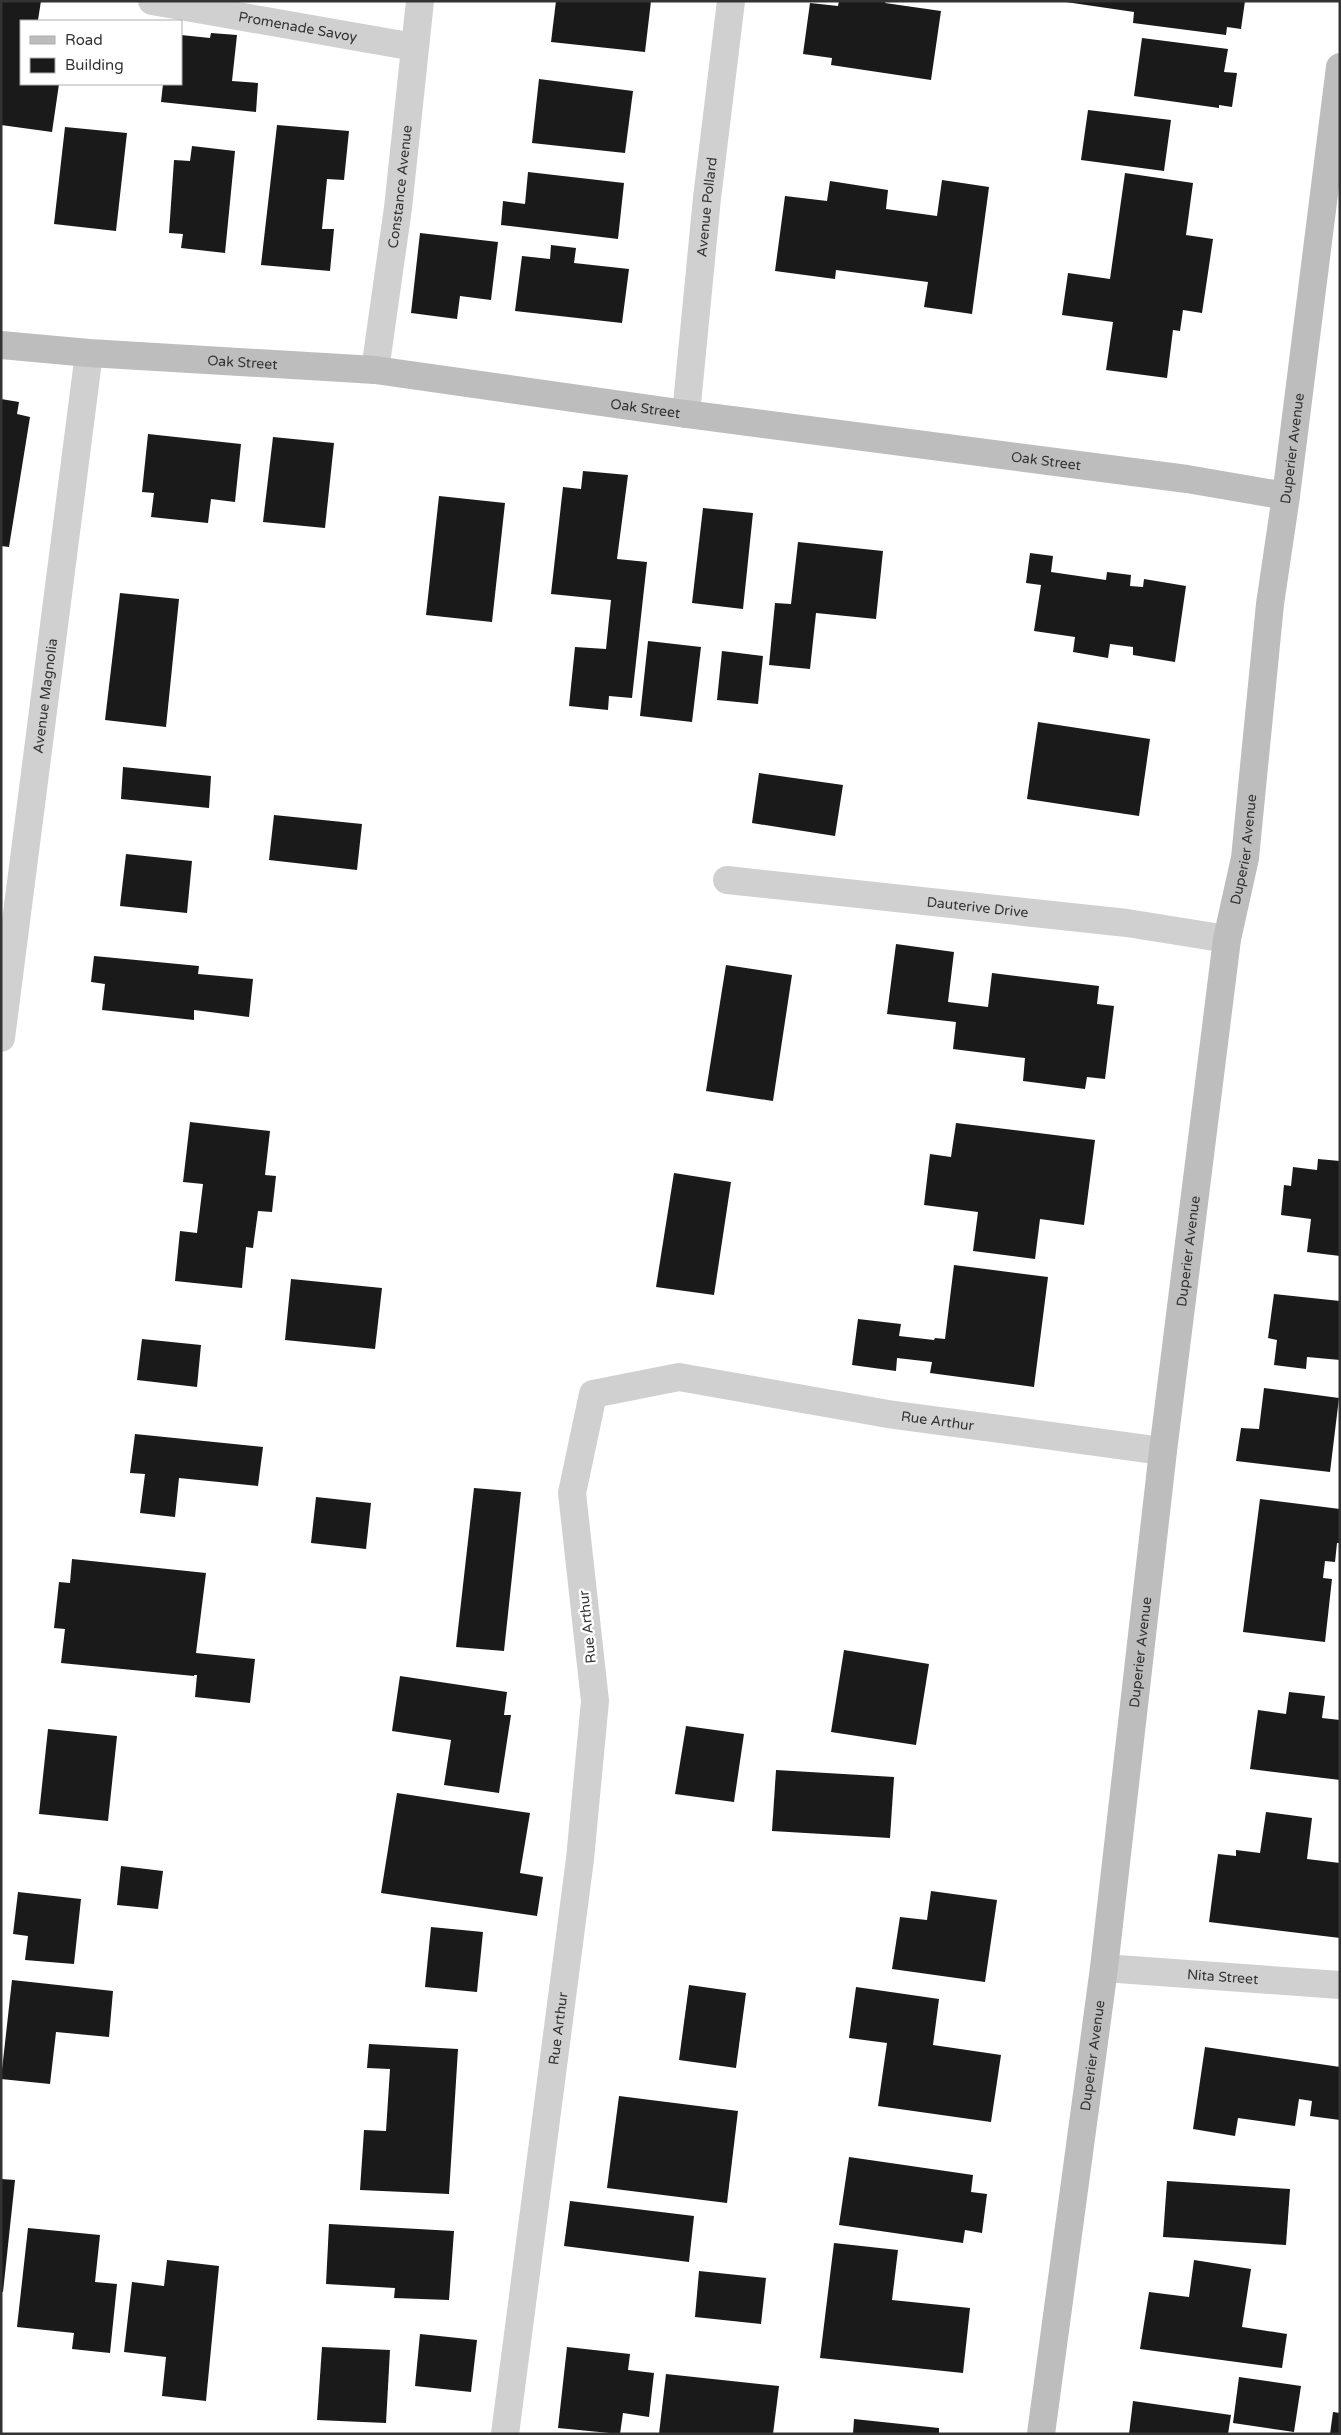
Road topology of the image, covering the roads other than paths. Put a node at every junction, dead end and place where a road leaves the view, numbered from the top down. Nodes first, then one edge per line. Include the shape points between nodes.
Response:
1 (152, 1) edge
2 (420, 1) edge
3 (730, 1) edge
4 (414, 47) junction
5 (1340, 68) edge
6 (1, 345) edge
7 (89, 353) junction
8 (375, 370) junction
9 (686, 414) junction
10 (1286, 496) junction
11 (727, 880) dead end
12 (1228, 939) junction
13 (1, 1038) edge
14 (1163, 1451) junction
15 (1104, 1968) junction
16 (1340, 1985) edge
17 (505, 2434) edge
18 (1041, 2434) edge

1 - 4 street, Promenade Savoy
2 - 4 street, Constance Avenue
3 - 9 street, Avenue Pollard
4 - 8 street, Constance Avenue via 398,208
5 - 10 main road, Duperier Avenue
6 - 7 main road, Oak Street
7 - 8 main road, Oak Street
7 - 13 street, Avenue Magnolia
8 - 9 main road, Oak Street
9 - 10 main road, Oak Street via 1187,479
10 - 12 main road, Duperier Avenue via 1270,604 1245,858
11 - 12 street, Dauterive Drive via 1127,923
12 - 14 main road, Duperier Avenue
14 - 15 main road, Duperier Avenue
14 - 17 street, Rue Arthur via 888,1414 679,1377 593,1394 572,1493 595,1702 580,1859
15 - 16 street, Nita Street
15 - 18 main road, Duperier Avenue

